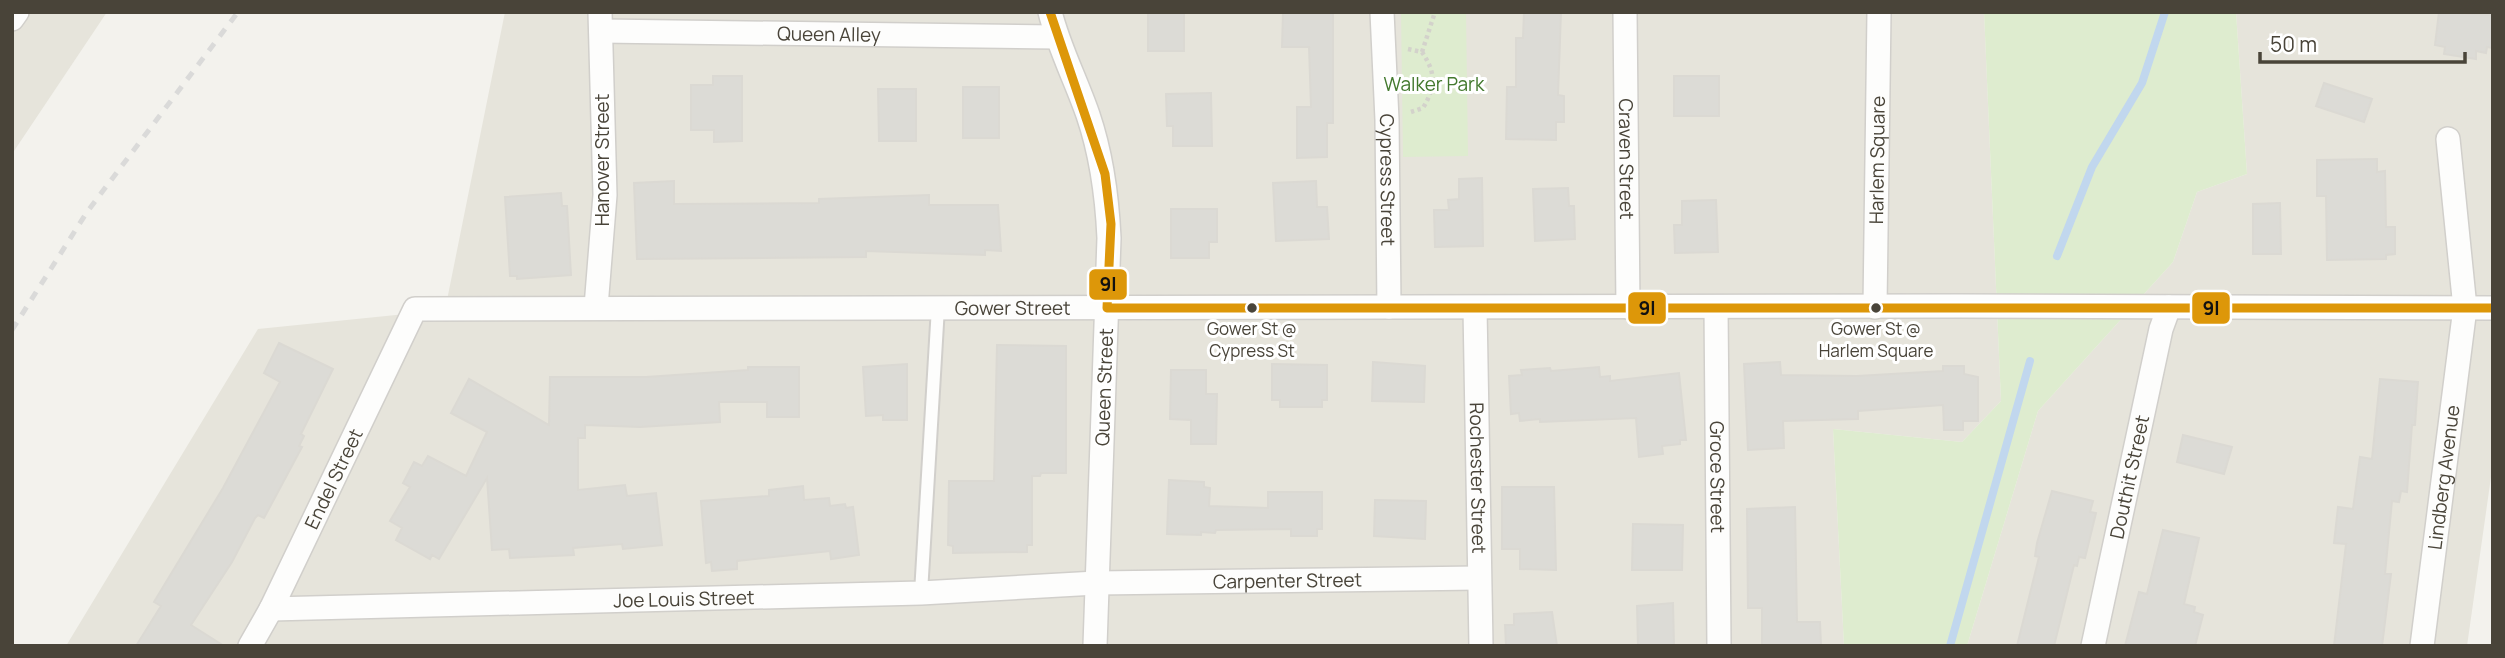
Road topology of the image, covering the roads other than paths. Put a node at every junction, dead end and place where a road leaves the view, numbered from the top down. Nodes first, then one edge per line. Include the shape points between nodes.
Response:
1 (17, 12) edge
2 (1050, 12) edge
3 (1382, 12) edge
4 (1625, 12) edge
5 (1879, 12) edge
6 (12, 19) edge
7 (600, 21) edge
8 (1056, 37) junction
9 (2448, 139) dead end
10 (596, 307) junction
11 (937, 307) junction
12 (1389, 307) junction
13 (1628, 307) junction
14 (1716, 307) junction
15 (1875, 307) junction
16 (2169, 307) junction
17 (1107, 308) junction
18 (1475, 308) junction
19 (2465, 308) junction
20 (2493, 308) edge
21 (415, 309) joint
22 (1479, 578) junction
23 (1096, 583) junction
24 (921, 593) junction
25 (271, 609) junction
26 (250, 646) edge
27 (1095, 646) edge
28 (1481, 646) edge
29 (1719, 646) edge
30 (2094, 646) edge
31 (2422, 646) edge

1 - 6 street
2 - 8 street, Queen Street
3 - 12 street, Cypress Street
4 - 13 street, Craven Street
5 - 15 street, Harlem Square
7 - 8 street, Queen Alley
7 - 10 street, Hanover Street via 605,195
8 - 17 street, Queen Street via 1088,116 1106,177
9 - 19 street, Lindberg Avenue
10 - 11 street, Gower Street
10 - 21 street, Gower Street
11 - 17 street, Gower Street
11 - 24 lane
12 - 17 street, Gower Street
12 - 18 street, Gower Street
13 - 14 street, Gower Street
13 - 18 street, Gower Street
14 - 15 street, Gower Street
14 - 29 street, Groce Street
15 - 16 street, Gower Street
16 - 19 street, Gower Street
16 - 30 street, Douthit Street
17 - 23 street, Queen Street
18 - 22 street, Rochester Street
19 - 20 street, Gower Street
19 - 31 street, Lindberg Avenue
21 - 25 street, Endel Street
22 - 23 street, Carpenter Street
22 - 28 street, Rochester Street
23 - 24 street, Joe Louis Street
23 - 27 street, Queen Street
24 - 25 street, Joe Louis Street
25 - 26 street, Endel Street

